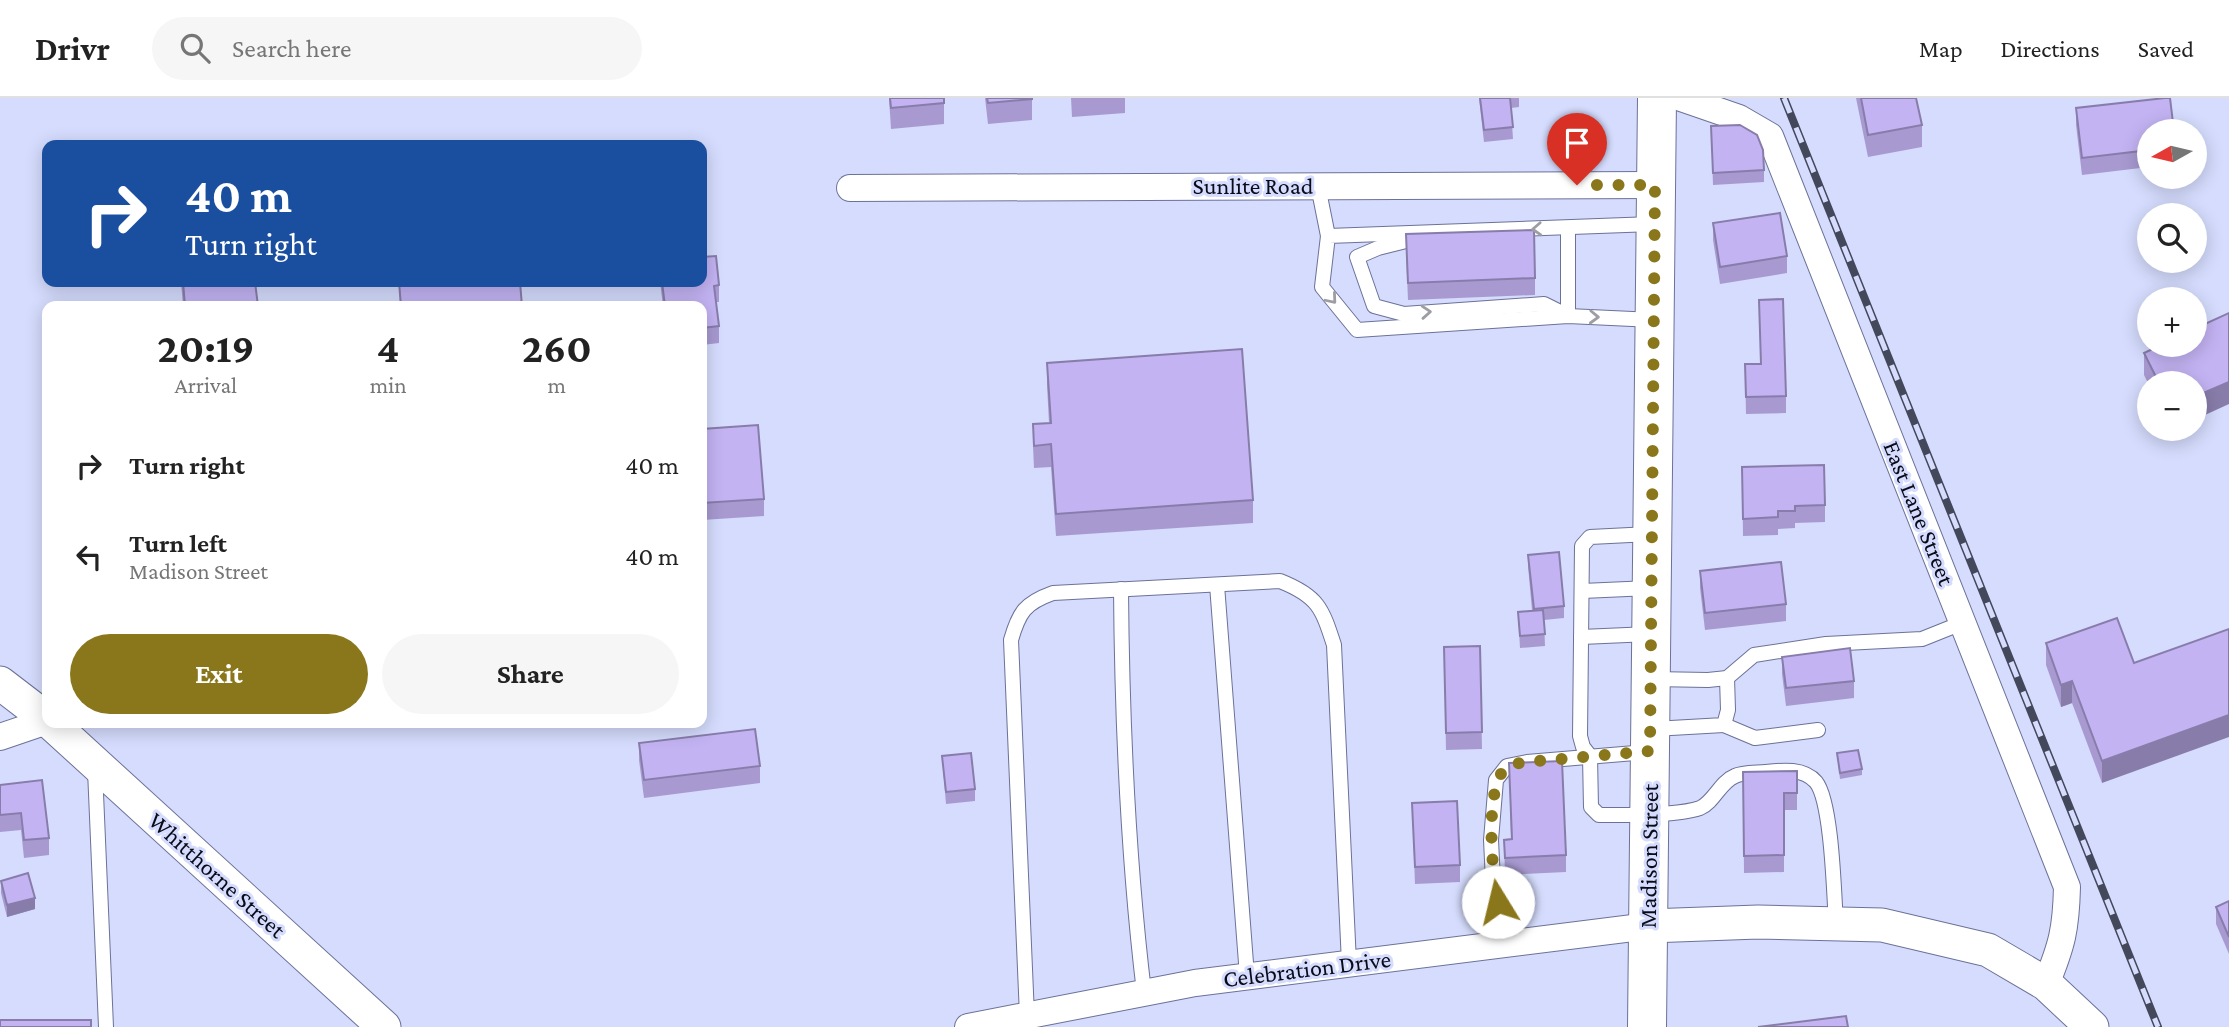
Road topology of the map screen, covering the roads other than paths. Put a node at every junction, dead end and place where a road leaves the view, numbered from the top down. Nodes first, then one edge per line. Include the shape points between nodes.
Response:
1 (1657, 98) edge
2 (1681, 98) edge
3 (1655, 185) junction
4 (1318, 186) junction
5 (850, 188) dead end
6 (1654, 224) junction
7 (1568, 228) junction
8 (1439, 232) junction
9 (1328, 236) junction
10 (1568, 316) junction
11 (1654, 320) junction
12 (1652, 534) junction
13 (1217, 584) junction
14 (1651, 588) junction
15 (1121, 589) junction
16 (1581, 592) junction
17 (1962, 623) junction
18 (1651, 634) junction
19 (1581, 637) junction
20 (1651, 678) junction
21 (1727, 678) junction
22 (0, 683) edge
23 (42, 716) edge
24 (42, 723) edge
25 (1724, 724) junction
26 (56, 728) edge
27 (1818, 730) dead end
28 (0, 737) edge
29 (1650, 740) junction
30 (1590, 756) junction
31 (95, 764) junction
32 (1650, 814) junction
33 (1836, 924) junction
34 (1649, 926) junction
35 (1507, 944) junction
36 (1349, 963) junction
37 (1247, 976) junction
38 (2046, 984) junction
39 (1144, 992) junction
40 (1027, 1016) junction
41 (106, 1027) edge
42 (384, 1027) edge
43 (968, 1027) edge
44 (1647, 1027) edge
45 (2092, 1027) edge

1 - 3 main road, Madison Street
2 - 17 street, East Lane Street via 1740,118 1770,136
3 - 4 street, Sunlite Road
3 - 6 main road, Madison Street
4 - 5 street, Sunlite Road
4 - 9 lane
6 - 7 lane
6 - 11 main road, Madison Street
7 -> 8 lane
7 - 10 lane
8 - 9 lane
8 -> 10 lane via 1357,257 1374,306 1404,314 1544,304
9 -> 10 lane via 1322,287 1357,330
10 -> 11 lane
11 - 12 main road, Madison Street
12 - 14 main road, Madison Street
12 - 16 lane via 1590,537 1582,546
13 - 15 lane
13 - 36 lane via 1280,581 1304,590 1324,614 1334,645
13 - 37 lane
14 - 16 lane
14 - 18 main road, Madison Street
15 - 39 lane via 1133,903
15 - 40 lane via 1052,593 1031,600 1017,619 1011,640
16 - 19 lane
17 - 21 lane via 1922,639 1826,644 1754,655
17 - 38 street, East Lane Street via 2067,887 2066,926
18 - 19 lane
18 - 20 main road, Madison Street
19 - 30 lane via 1580,736
20 - 21 lane
20 - 29 main road, Madison Street
21 - 25 lane
22 - 23 street, Whitthorne Street
24 - 28 street
25 - 27 lane via 1755,738
25 - 29 lane
26 - 31 street, Whitthorne Street
29 - 30 lane
29 - 32 main road, Madison Street
30 - 32 lane via 1591,807 1599,815
30 - 35 lane via 1507,766 1496,780 1493,881
31 - 41 lane
31 - 42 street, Whitthorne Street
32 - 33 lane via 1697,809 1708,804 1734,776 1784,770 1798,771 1815,781 1823,795 1831,846
32 - 34 main road, Madison Street
33 - 34 street
33 - 38 street via 1882,925 1988,950
34 - 35 street, Celebration Drive
34 - 44 main road, Madison Street
35 - 36 street, Celebration Drive
36 - 37 street, Celebration Drive
37 - 39 street, Celebration Drive
38 - 45 street
39 - 40 street, Celebration Drive
40 - 43 street, Celebration Drive

